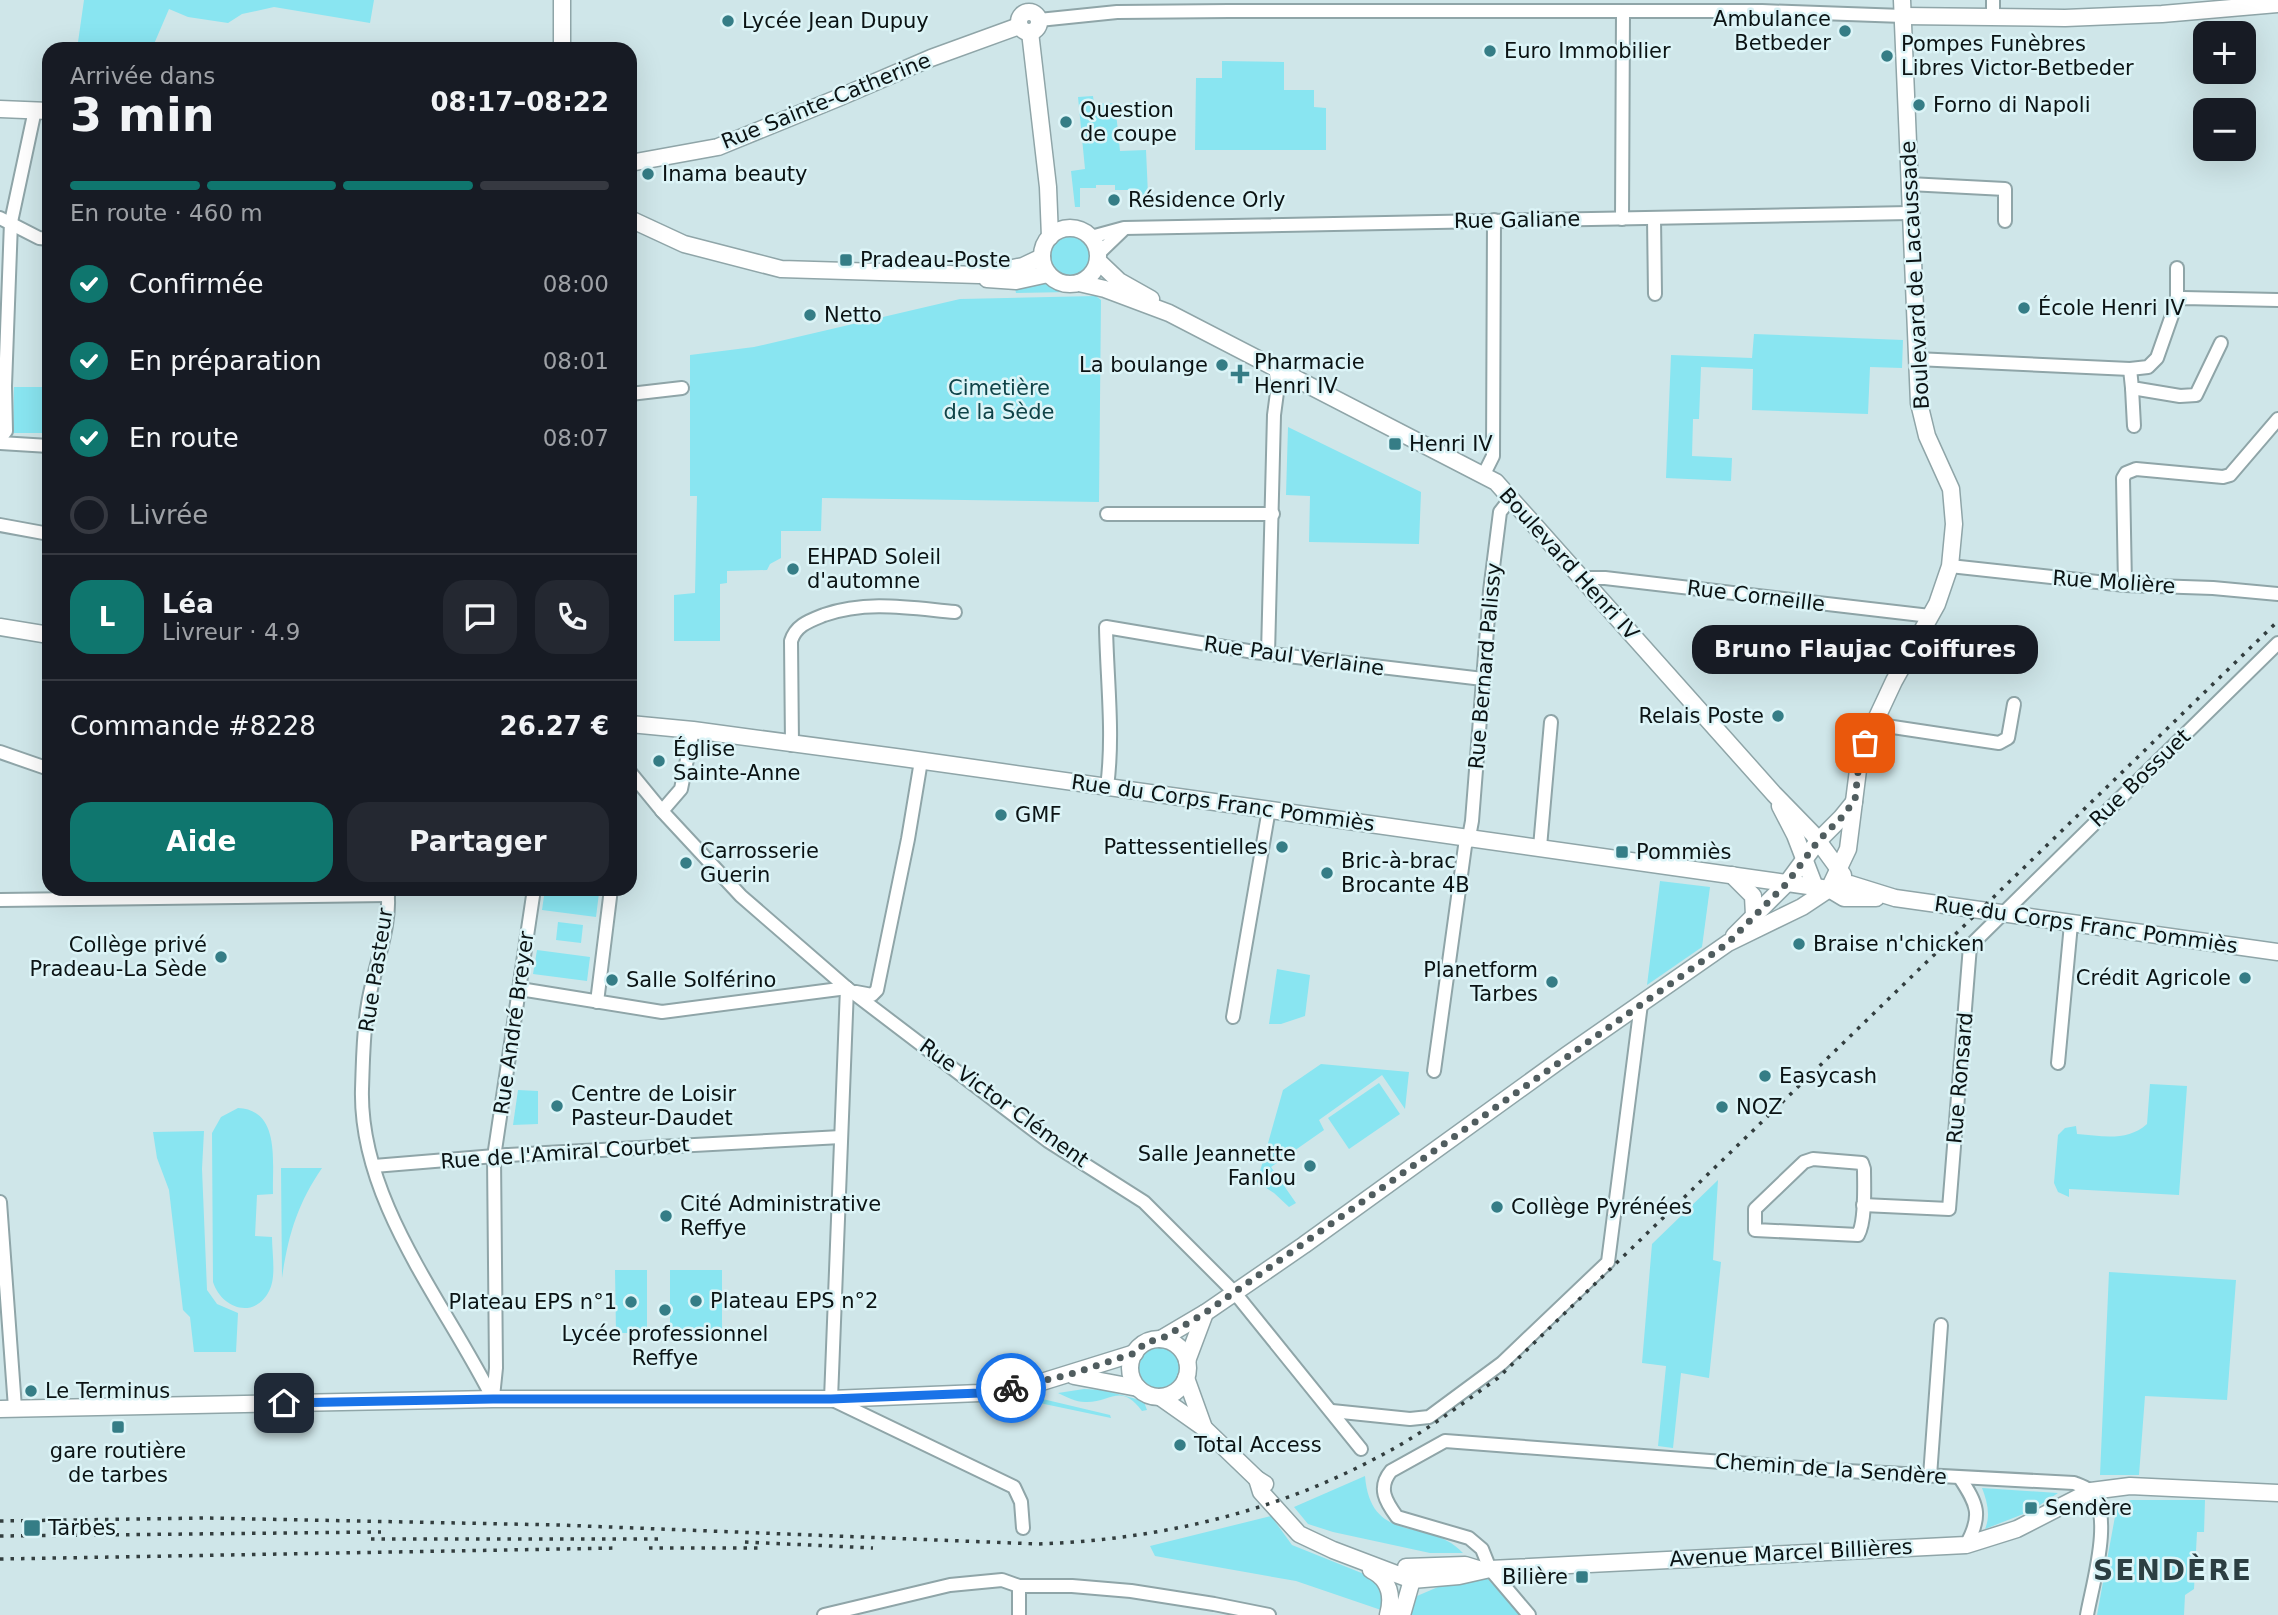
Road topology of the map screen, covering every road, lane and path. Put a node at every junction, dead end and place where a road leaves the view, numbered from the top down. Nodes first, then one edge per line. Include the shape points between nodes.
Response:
1 (562, 0) edge
2 (1993, 0) edge
3 (2244, 4) edge
4 (2278, 4) edge
5 (1762, 6) edge
6 (2162, 7) edge
7 (1902, 8) edge
8 (1623, 12) junction
9 (1030, 18) edge
10 (1993, 18) junction
11 (562, 42) edge
12 (0, 109) edge
13 (42, 111) edge
14 (637, 162) edge
15 (1909, 184) junction
16 (1048, 187) junction
17 (1910, 213) junction
18 (1654, 218) junction
19 (1622, 219) junction
20 (6, 220) edge
21 (1494, 220) junction
22 (2005, 221) dead end
23 (637, 222) edge
24 (1069, 228) junction
25 (1124, 228) junction
26 (1050, 237) junction
27 (1091, 237) junction
28 (42, 239) edge
29 (1042, 257) junction
30 (1098, 258) junction
31 (2177, 268) dead end
32 (1048, 274) junction
33 (979, 275) junction
34 (1079, 283) junction
35 (1655, 294) dead end
36 (2278, 300) edge
37 (2177, 301) junction
38 (1169, 313) junction
39 (2221, 343) dead end
40 (1916, 359) junction
41 (1275, 368) junction
42 (2130, 369) junction
43 (682, 388) dead end
44 (2132, 388) junction
45 (637, 393) edge
46 (2278, 419) edge
47 (2134, 426) dead end
48 (0, 441) edge
49 (42, 445) edge
50 (1483, 476) junction
51 (1511, 498) junction
52 (1107, 514) dead end
53 (1273, 514) junction
54 (0, 525) edge
55 (42, 533) edge
56 (1950, 566) junction
57 (1582, 578) junction
58 (2125, 585) junction
59 (2278, 594) edge
60 (955, 612) dead end
61 (1930, 616) junction
62 (0, 627) edge
63 (42, 634) edge
64 (2278, 643) edge
65 (1268, 654) junction
66 (1483, 680) junction
67 (2014, 704) dead end
68 (1551, 722) dead end
69 (1873, 724) junction
70 (637, 725) edge
71 (693, 730) junction
72 (792, 745) junction
73 (0, 752) edge
74 (921, 761) junction
75 (42, 767) edge
76 (637, 781) edge
77 (1107, 787) junction
78 (1774, 794) junction
79 (1855, 800) junction
80 (1269, 809) junction
81 (662, 811) junction
82 (1800, 818) junction
83 (1841, 818) junction
84 (1469, 837) junction
85 (1818, 841) junction
86 (1540, 847) junction
87 (1805, 859) junction
88 (1839, 871) junction
89 (1732, 875) junction
90 (1787, 883) junction
91 (1850, 884) junction
92 (1822, 888) junction
93 (98, 896) edge
94 (388, 896) edge
95 (533, 896) edge
96 (610, 896) edge
97 (1895, 898) junction
98 (0, 900) edge
99 (2003, 913) junction
100 (1754, 915) junction
101 (2071, 924) junction
102 (1728, 943) junction
103 (1970, 946) joint
104 (2278, 952) edge
105 (520, 989) junction
106 (850, 990) junction
107 (597, 1002) junction
108 (1641, 1004) junction
109 (1233, 1017) dead end
110 (2058, 1063) dead end
111 (1434, 1070) dead end
112 (841, 1137) junction
113 (494, 1157) junction
114 (373, 1166) junction
115 (0, 1202) edge
116 (1863, 1205) junction
117 (1235, 1293) junction
118 (1205, 1313) junction
119 (1941, 1325) dead end
120 (1161, 1339) junction
121 (1135, 1353) junction
122 (1187, 1361) junction
123 (1063, 1377) junction
124 (1186, 1378) junction
125 (1138, 1388) junction
126 (1160, 1397) junction
127 (493, 1399) junction
128 (831, 1399) junction
129 (7, 1408) edge
130 (1332, 1411) junction
131 (1203, 1428) junction
132 (1361, 1449) dead end
133 (1930, 1476) junction
134 (1960, 1478) junction
135 (1256, 1479) junction
136 (2091, 1491) junction
137 (2278, 1493) edge
138 (1023, 1528) dead end
139 (1966, 1545) junction
140 (1333, 1550) junction
141 (1485, 1570) junction
142 (1406, 1574) junction
143 (1019, 1587) junction
144 (1390, 1608) edge
145 (1214, 1609) edge
146 (824, 1615) edge
147 (1019, 1615) edge
148 (1269, 1615) edge
149 (1402, 1615) edge
150 (1529, 1615) edge
151 (2087, 1615) edge

1 - 11 main road
2 - 10 street
3 - 4 main road
3 - 6 main road
5 - 7 street
5 - 8 street
6 - 10 main road via 2065,18
7 - 10 main road
7 - 15 main road, Boulevard de Lacaussade
8 - 9 street via 1116,12
8 - 19 street
9 - 14 main road, Rue Sainte-Catherine via 718,147
9 - 16 main road
12 - 13 main road
13 - 20 street
15 - 17 main road, Boulevard de Lacaussade
15 - 22 street via 2005,189
16 - 24 main road via 1059,217
16 - 26 main road
17 - 18 street, Rue Galiane
17 - 40 main road, Boulevard de Lacaussade
18 - 19 street, Rue Galiane
18 - 35 street
19 - 21 street, Rue Galiane
20 - 28 street
20 - 48 street via 6,431
21 - 25 street, Rue Galiane
21 - 50 street via 1493,456
23 - 33 main road via 684,244 781,269
24 - 26 main road
24 - 27 main road
25 - 27 street, Rue Galiane
25 - 30 street
26 - 29 main road
27 - 30 main road
29 - 32 main road
29 - 33 main road
30 - 34 main road via 1091,275
30 - 38 main road, Boulevard Henri IV via 1119,281
31 - 37 street
32 - 33 main road via 1016,281
32 - 34 main road via 1062,283
34 - 38 main road, Boulevard Henri IV
36 - 37 street
37 - 42 street via 2157,358 2148,367
38 - 41 main road, Boulevard Henri IV
39 - 44 street via 2196,395
40 - 42 street
40 - 56 main road, Boulevard de Lacaussade via 1922,419 1953,497
41 - 50 main road, Boulevard Henri IV
41 - 53 street
42 - 44 street
43 - 45 street
44 - 47 street
46 - 58 street via 2230,475 2126,472
48 - 49 street
50 - 51 main road, Boulevard Henri IV
51 - 57 main road, Boulevard Henri IV
51 - 66 street, Rue Bernard Palissy via 1500,512
52 - 53 street
53 - 65 street
54 - 55 street
56 - 58 street, Rue Molière
56 - 61 main road, Boulevard de Lacaussade
57 - 61 street, Rue Corneille
57 - 78 main road, Boulevard Henri IV
58 - 59 street, Rue Molière
60 - 72 street via 859,606 796,629 791,641
61 - 69 main road, Boulevard de Lacaussade
62 - 63 main road
64 - 99 street, Rue Bossuet
65 - 66 street, Rue Paul Verlaine
65 - 77 street, Rue Paul Verlaine via 1106,627 1112,733
66 - 84 street, Rue Bernard Palissy
67 - 69 street via 2008,738 1999,743
68 - 86 street
69 - 79 main road, Boulevard de Lacaussade via 1859,762
70 - 71 main road, Rue du Corps Franc Pommiès
71 - 72 main road, Rue du Corps Franc Pommiès
71 - 81 street via 681,789
72 - 74 main road, Rue du Corps Franc Pommiès
73 - 75 street
74 - 77 main road, Rue du Corps Franc Pommiès
74 - 106 street via 877,990 872,995
76 - 81 street, Rue Victor Clément
77 - 80 main road, Rue du Corps Franc Pommiès
78 - 82 main road, Boulevard Henri IV
78 - 87 main road, Boulevard Henri IV
79 - 83 main road
79 - 88 main road, Boulevard de Lacaussade via 1848,849
80 - 84 main road, Rue du Corps Franc Pommiès
80 - 109 street
81 - 106 street, Rue Victor Clément via 741,896
82 - 83 main road via 1820,824
82 - 85 main road, Boulevard Henri IV
83 - 85 main road
84 - 86 main road, Rue du Corps Franc Pommiès
84 - 111 street, Rue Bernard Palissy
85 - 87 main road
85 - 88 main road, Boulevard Henri IV
86 - 89 main road, Rue du Corps Franc Pommiès
87 - 90 main road
87 - 92 main road, Boulevard Henri IV
88 - 91 main road, Boulevard Henri IV
88 - 92 main road, Boulevard de Lacaussade
89 - 90 main road, Rue du Corps Franc Pommiès
89 - 100 main road via 1753,896
90 - 92 main road, Rue du Corps Franc Pommiès
90 - 100 main road
91 - 92 main road, Rue du Corps Franc Pommiès
91 - 97 main road, Rue du Corps Franc Pommiès
92 - 97 main road, Rue du Corps Franc Pommiès via 1844,898
92 - 102 main road via 1802,908
93 - 98 street
94 - 114 street, Rue Pasteur via 364,1044 362,1111
95 - 105 street, Rue André Breyer
96 - 107 street
97 - 99 main road, Rue du Corps Franc Pommiès
99 - 101 main road, Rue du Corps Franc Pommiès
99 - 103 street, Rue Bossuet
100 - 102 main road
101 - 104 main road, Rue du Corps Franc Pommiès
101 - 110 street
102 - 108 main road
103 - 116 street, Rue Ronsard via 1949,1209
105 - 107 street
105 - 113 street, Rue André Breyer
106 - 107 street via 662,1012
106 - 112 street
106 - 117 street, Rue Victor Clément via 1048,1141 1144,1202
108 - 117 main road
108 - 130 street via 1608,1262 1502,1363 1429,1417
112 - 113 street, Rue de l'Amiral Courbet
112 - 128 street
113 - 114 street, Rue de l'Amiral Courbet
113 - 127 street, Rue André Breyer
114 - 127 street, Rue Pasteur via 407,1247
115 - 129 street
116 - 116 street via 1862,1163 1814,1159 1804,1162 1755,1209 1755,1230 1858,1235
117 - 118 main road
117 - 130 street, Rue Victor Clément
118 - 120 main road
118 - 122 main road
119 - 133 street
120 - 121 main road via 1146,1342
120 - 122 main road via 1177,1346
121 - 123 main road
121 - 125 main road via 1130,1371
122 - 124 main road
123 - 125 main road
123 - 128 main road via 980,1393
124 - 126 main road via 1175,1391
124 - 131 main road
125 - 126 main road
126 - 131 main road
127 - 128 main road
127 - 129 main road
128 - 138 street via 1014,1487 1021,1502
130 - 132 street, Rue Victor Clément
131 - 135 main road
133 - 134 street, Chemin de la Sendère
133 - 141 street, Chemin de la Sendère via 1445,1441 1391,1471 1383,1490 1397,1517 1469,1538 1482,1549
134 - 136 street, Chemin de la Sendère via 2074,1483
134 - 139 street via 1974,1500 1977,1516
135 - 140 main road via 1261,1492 1299,1534
135 - 142 main road via 1268,1485 1303,1526
136 - 137 main road, Chemin de la Sendère via 2130,1486
136 - 139 main road, Avenue Marcel Billières via 2017,1529
136 - 151 street via 2102,1511 2102,1529
139 - 141 main road, Avenue Marcel Billières
140 - 142 main road
140 - 144 main road via 1383,1577
141 - 142 main road, Avenue Marcel Billières via 1465,1565
141 - 150 street
142 - 144 main road
142 - 149 main road
143 - 145 street via 1131,1591
143 - 146 street via 1002,1580 950,1585
143 - 147 street
145 - 148 street

